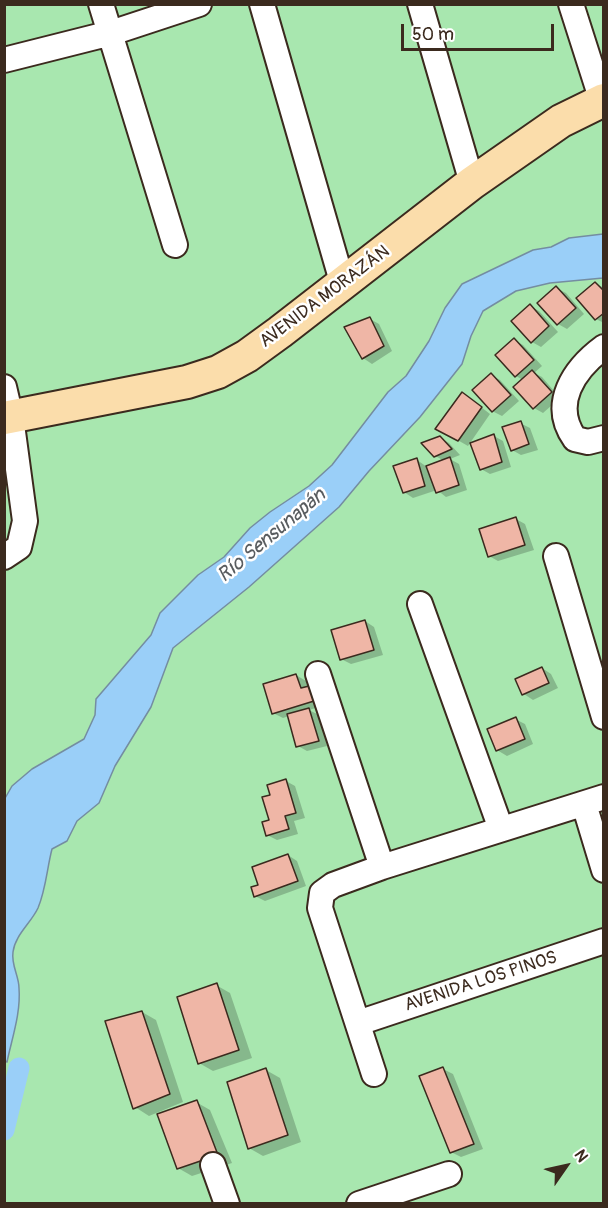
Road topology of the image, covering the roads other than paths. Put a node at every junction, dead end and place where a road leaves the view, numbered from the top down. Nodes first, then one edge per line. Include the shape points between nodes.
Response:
1 (101, 4) edge
2 (199, 4) edge
3 (262, 4) edge
4 (420, 4) edge
5 (571, 4) edge
6 (111, 33) junction
7 (4, 60) edge
8 (601, 91) edge
9 (472, 183) junction
10 (175, 245) dead end
11 (343, 285) junction
12 (603, 347) edge
13 (4, 387) edge
14 (8, 418) edge
15 (603, 438) edge
16 (556, 556) dead end
17 (4, 557) edge
18 (420, 604) dead end
19 (318, 674) dead end
20 (603, 717) edge
21 (594, 800) edge
22 (501, 830) junction
23 (382, 867) junction
24 (603, 870) edge
25 (603, 941) edge
26 (358, 1023) junction
27 (374, 1074) dead end
28 (213, 1165) dead end
29 (448, 1174) dead end
30 (227, 1203) edge
31 (359, 1203) edge

1 - 6 street
2 - 6 street
3 - 11 street
4 - 9 street
5 - 8 street
6 - 7 street
6 - 10 street
8 - 9 main road, AVENIDA MORAZÁN
9 - 11 main road, AVENIDA MORAZÁN
11 - 14 main road, AVENIDA MORAZÁN via 255,350 218,372 187,382
12 - 15 street via 574,375 565,413 567,429 575,439 588,442
13 - 14 street
14 - 17 street via 25,521 19,547
16 - 20 street
18 - 22 street
19 - 23 street
21 - 22 street
21 - 24 street
22 - 23 street
23 - 26 street via 322,893 320,908
25 - 26 street, AVENIDA LOS PINOS
26 - 27 street
28 - 30 street
29 - 31 street

